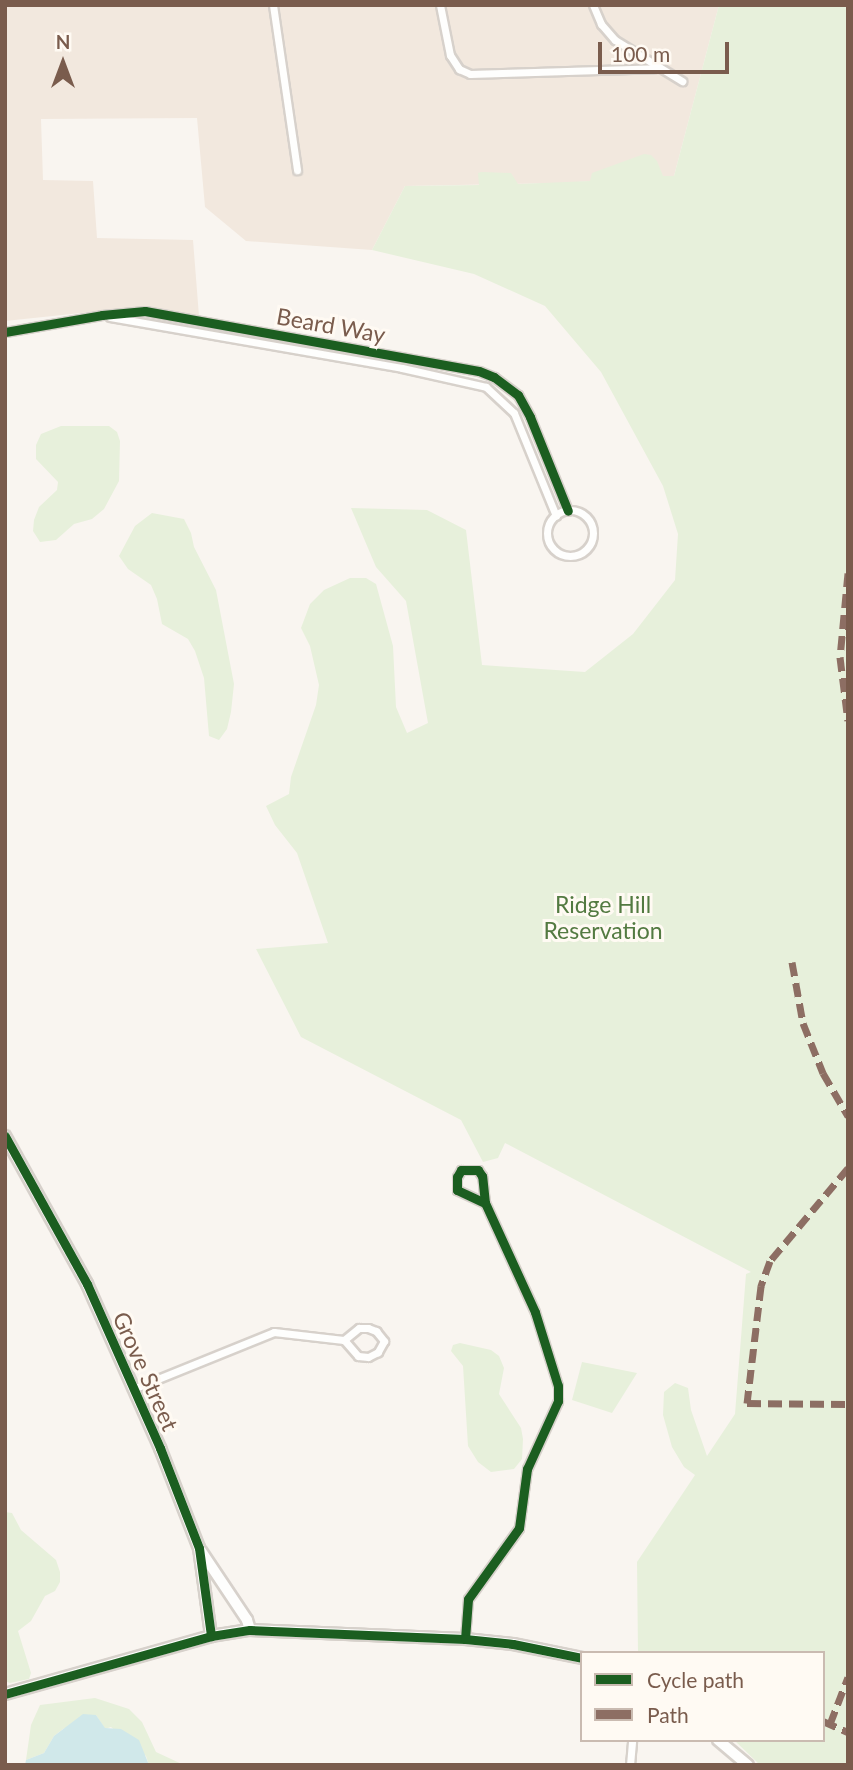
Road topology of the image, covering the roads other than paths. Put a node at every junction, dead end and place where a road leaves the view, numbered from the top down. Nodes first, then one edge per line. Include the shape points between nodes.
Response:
1 (273, 5) edge
2 (440, 5) edge
3 (593, 5) edge
4 (656, 68) junction
5 (682, 81) dead end
6 (297, 170) dead end
7 (102, 315) junction
8 (5, 332) edge
9 (568, 511) junction
10 (556, 516) junction
11 (5, 1136) edge
12 (485, 1203) junction
13 (344, 1340) junction
14 (133, 1389) junction
15 (199, 1548) junction
16 (250, 1630) junction
17 (212, 1636) junction
18 (465, 1639) junction
19 (580, 1658) edge
20 (5, 1694) edge
21 (632, 1742) edge
22 (720, 1742) edge
23 (630, 1765) edge
24 (748, 1765) edge

1 - 6 street
2 - 4 street via 450,55 470,74
3 - 4 street via 615,40
4 - 5 street
7 - 8 street, Beard Way
7 - 9 street, Beard Way via 145,311 494,377 518,395 530,416
7 - 10 street, Beard Way via 486,387 514,414
9 - 10 street
9 - 10 street, Beard Way via 584,516 592,529 590,545 580,554 562,555 551,546 548,530
11 - 14 street, Grove Street via 87,1284
12 - 12 street via 482,1175 478,1170 461,1170 457,1190
12 - 18 street via 535,1312 558,1386 558,1401 527,1469 519,1528 468,1600
13 - 13 street via 359,1328 368,1328 384,1341 368,1357 358,1356
13 - 14 street via 274,1332
14 - 15 street, Grove Street
15 - 16 street
15 - 17 street, Grove Street
16 - 17 street
16 - 18 street
17 - 20 street
18 - 19 street
21 - 23 street
22 - 24 street

